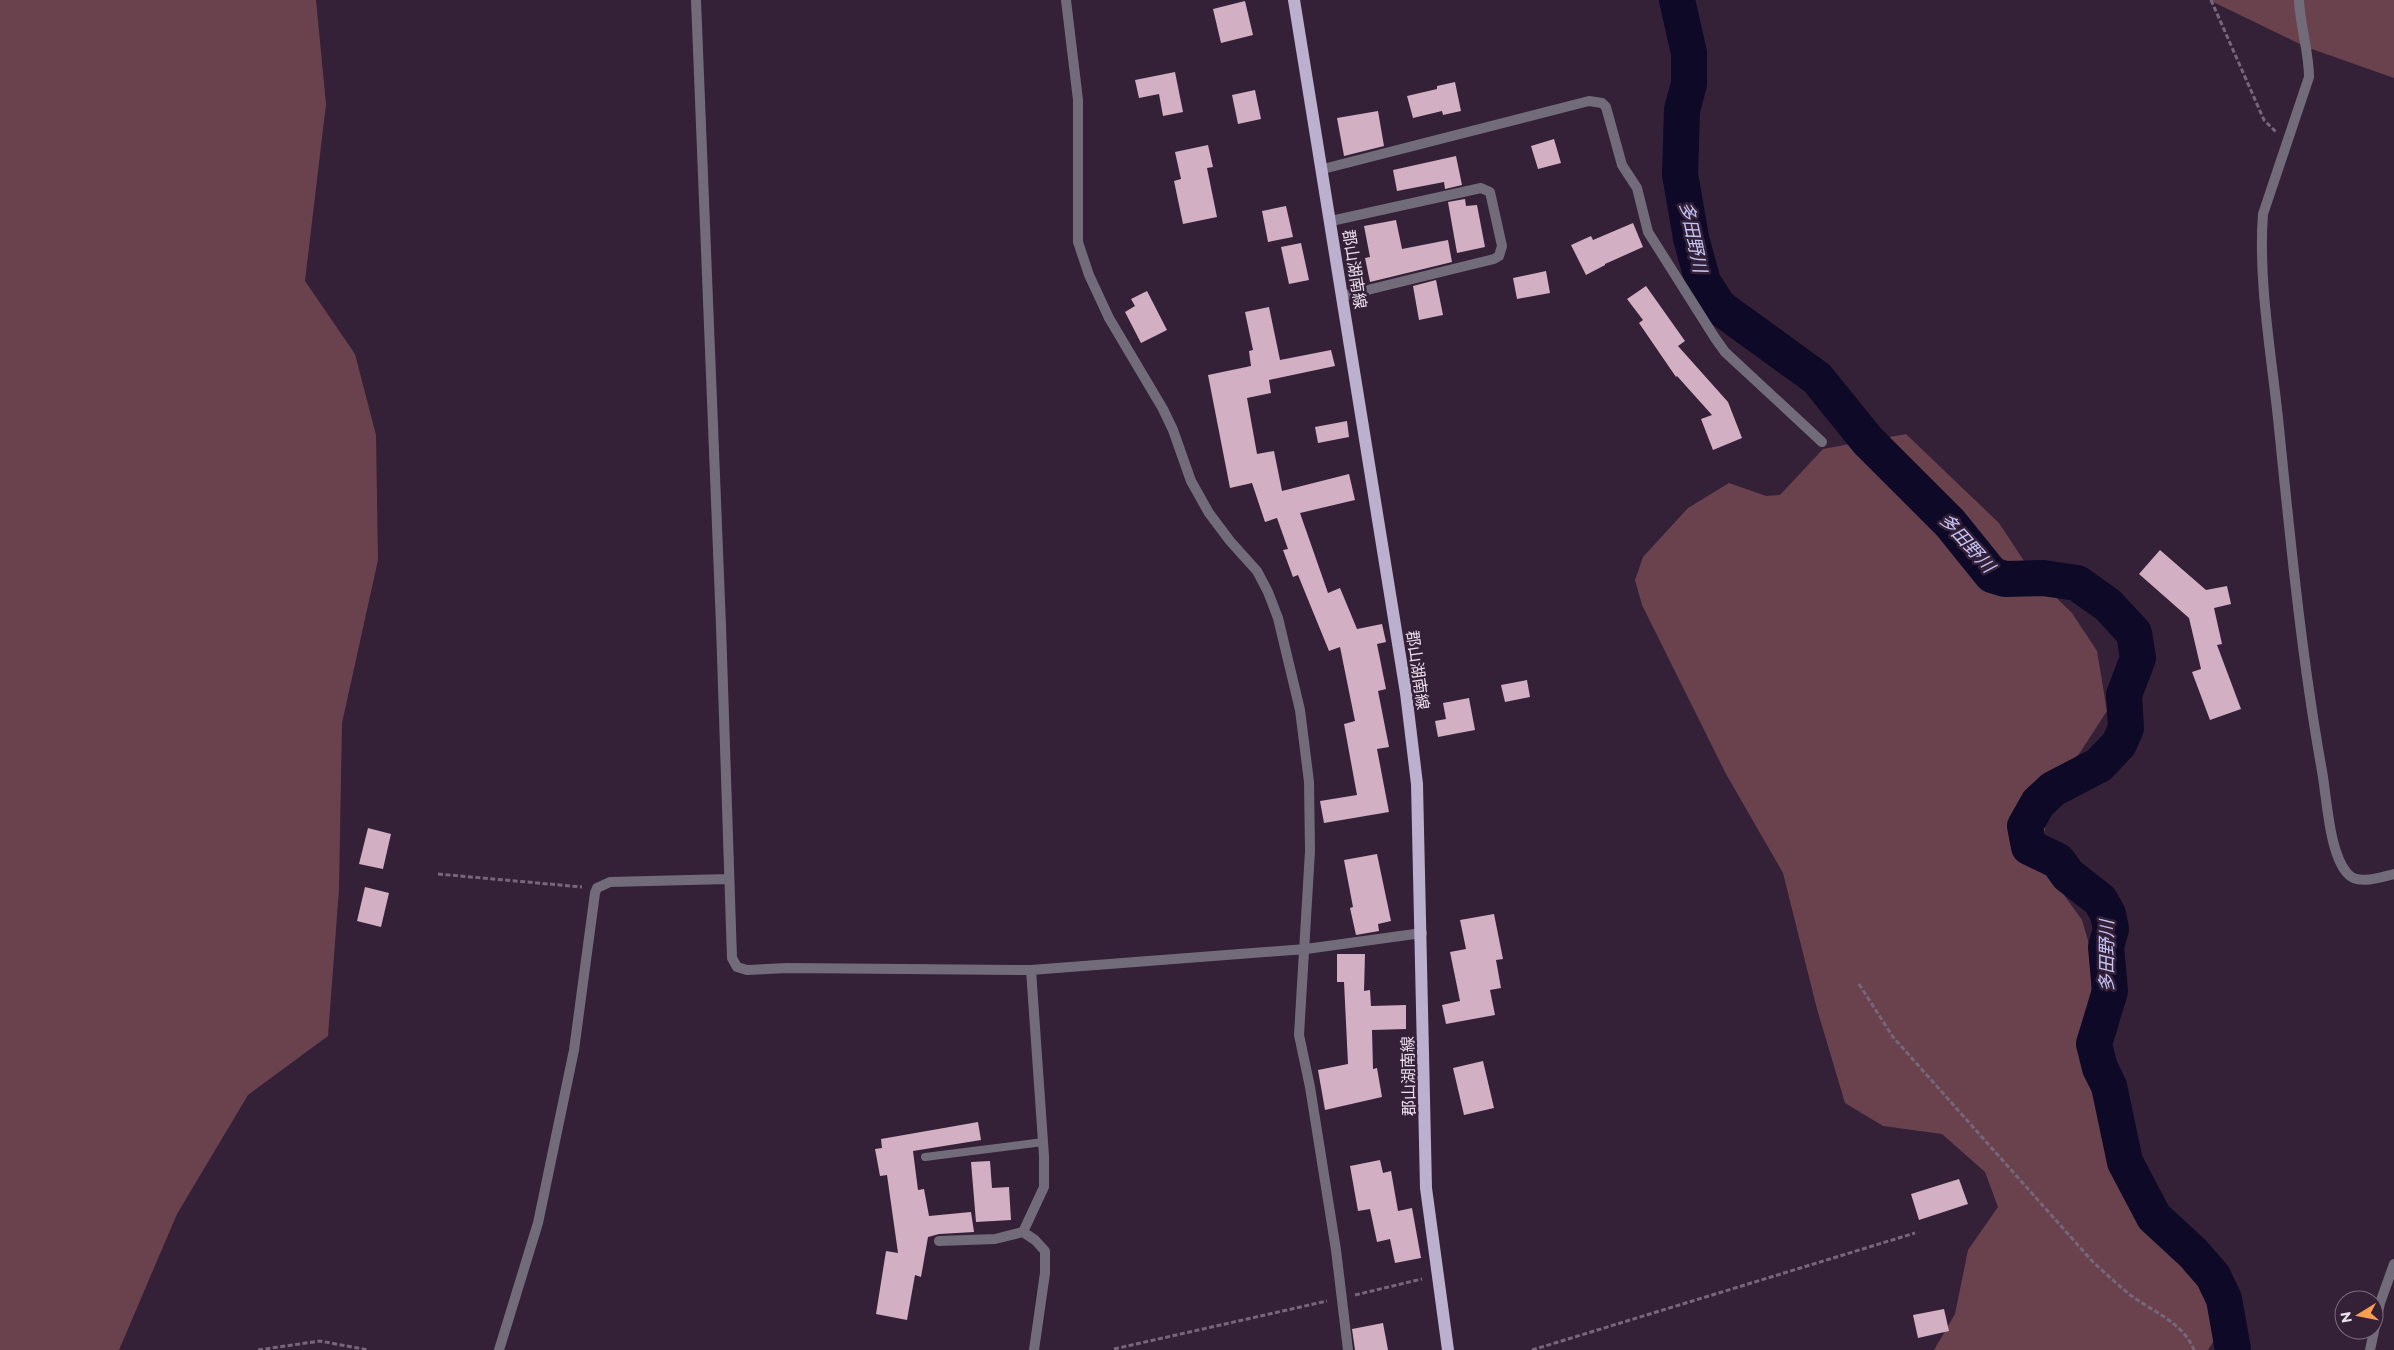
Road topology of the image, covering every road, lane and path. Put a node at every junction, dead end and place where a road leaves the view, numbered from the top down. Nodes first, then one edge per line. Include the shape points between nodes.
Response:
1 (696, 0) edge
2 (1066, 0) edge
3 (1294, 0) edge
4 (2211, 0) edge
5 (2299, 0) edge
6 (2287, 144) junction
7 (1323, 169) junction
8 (1331, 221) junction
9 (1343, 296) junction
10 (1822, 442) dead end
11 (438, 874) dead end
12 (2394, 874) edge
13 (728, 879) junction
14 (597, 888) junction
15 (1422, 933) junction
16 (1306, 949) junction
17 (1031, 970) junction
18 (1859, 984) dead end
19 (1043, 1142) junction
20 (925, 1157) dead end
21 (1023, 1232) junction
22 (1915, 1233) dead end
23 (939, 1240) dead end
24 (2394, 1264) edge
25 (1437, 1276) junction
26 (1343, 1298) junction
27 (1114, 1349) edge
28 (258, 1350) edge
29 (368, 1350) edge
30 (499, 1350) edge
31 (1034, 1350) edge
32 (1348, 1350) edge
33 (1448, 1350) edge
34 (1532, 1350) edge
35 (2194, 1350) edge
36 (2370, 1350) edge

1 - 13 street via 722,626
2 - 16 street via 1078,100 1078,242 1089,275 1109,318 1163,409 1191,481 1209,513 1257,571 1278,618 1300,710 1309,782
3 - 7 main road, 郡山湖南線
4 - 6 path via 2264,120
5 - 6 street via 2309,77
6 - 12 street via 2263,214 2262,233 2286,496 2312,712 2334,839 2344,869 2357,879 2369,880
7 - 8 main road, 郡山湖南線
7 - 10 street via 1589,101 1602,102 1622,165 1637,188 1648,232 1715,338 1725,352
8 - 9 main road, 郡山湖南線
8 - 9 street via 1481,188 1490,192 1502,246 1499,256 1494,259
9 - 15 main road, 郡山湖南線 via 1406,693 1417,784
11 - 14 path
13 - 14 street via 610,882
13 - 17 street via 732,958 737,967 747,970
14 - 30 street via 592,904 574,1050 538,1223
15 - 16 street
15 - 25 main road, 郡山湖南線 via 1426,1188
16 - 17 street
16 - 26 street via 1299,1035
17 - 19 street
18 - 35 path via 1892,1037 2093,1262 2130,1294 2165,1316
19 - 20 lane
19 - 21 street via 1044,1187
21 - 23 street via 995,1239
21 - 31 street via 1046,1251
22 - 34 path
24 - 36 street via 2380,1303
25 - 26 path
25 - 33 main road, 郡山湖南線
26 - 27 path
26 - 32 street
28 - 29 path via 320,1341

